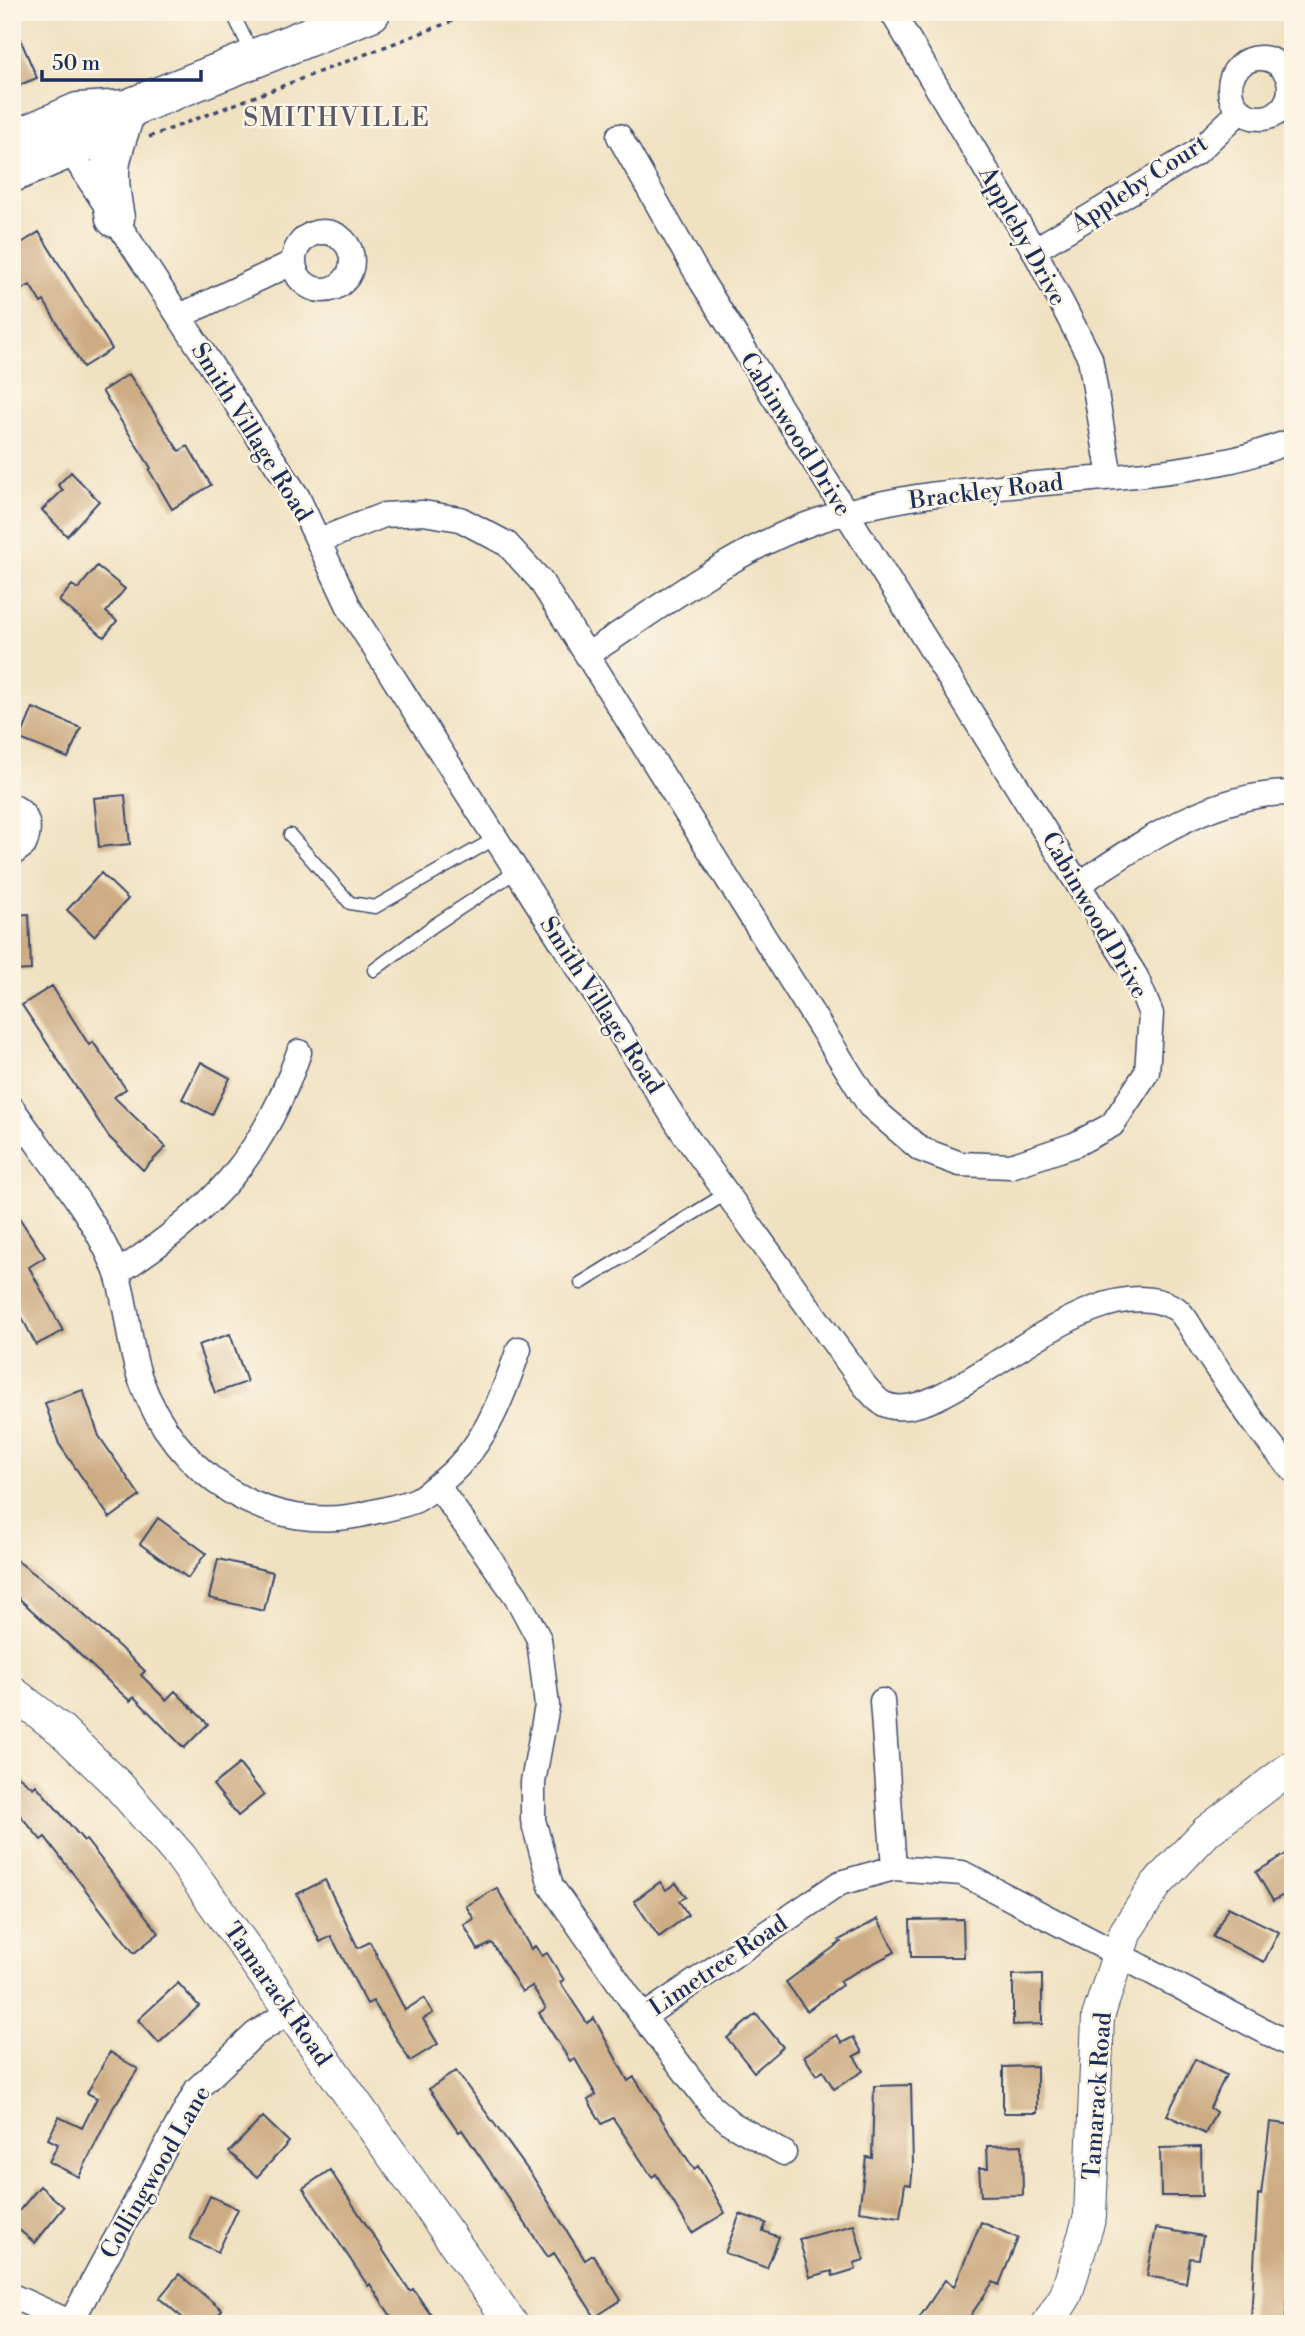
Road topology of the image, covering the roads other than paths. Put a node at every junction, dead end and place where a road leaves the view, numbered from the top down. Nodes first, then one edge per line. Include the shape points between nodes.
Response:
1 (232, 12) edge
2 (371, 12) edge
3 (892, 12) edge
4 (255, 59) junction
5 (127, 109) junction
6 (1240, 110) dead end
7 (619, 136) dead end
8 (12, 141) edge
9 (69, 149) junction
10 (12, 173) edge
11 (115, 218) junction
12 (1034, 250) junction
13 (294, 262) dead end
14 (180, 316) junction
15 (1293, 441) edge
16 (1110, 477) junction
17 (846, 514) junction
18 (318, 541) junction
19 (587, 655) junction
20 (1293, 793) edge
21 (12, 806) edge
22 (290, 835) dead end
23 (496, 838) junction
24 (12, 854) edge
25 (517, 871) junction
26 (1080, 883) junction
27 (374, 970) dead end
28 (299, 1052) dead end
29 (12, 1108) edge
30 (727, 1193) junction
31 (117, 1273) junction
32 (581, 1283) dead end
33 (519, 1349) dead end
34 (1293, 1470) edge
35 (437, 1485) junction
36 (12, 1692) edge
37 (881, 1701) dead end
38 (1293, 1766) edge
39 (894, 1868) junction
40 (1118, 1955) junction
41 (290, 2011) junction
42 (643, 2017) junction
43 (1293, 2046) edge
44 (784, 2152) dead end
45 (12, 2296) edge
46 (72, 2323) edge
47 (512, 2324) edge
48 (1048, 2324) edge

1 - 4 lane
2 - 4 main road
3 - 12 street, Appleby Drive
4 - 5 main road
5 - 8 main road via 78,112
5 - 9 main road via 88,141
5 - 11 main road via 107,177
6 - 12 street, Appleby Court via 1197,152
7 - 17 street, Cabinwood Drive via 702,282
9 - 10 main road
9 - 11 street, Smith Village Road
11 - 14 street, Smith Village Road
12 - 16 street, Appleby Drive via 1090,358
13 - 14 street
14 - 18 street, Smith Village Road via 297,496
15 - 16 street, Brackley Road via 1232,460
16 - 17 street, Brackley Road via 943,492
17 - 19 street, Brackley Road via 816,522 734,559
17 - 26 street, Cabinwood Drive
18 - 19 street, Cabinwood Drive via 384,515 423,513 460,519 508,544 540,580
18 - 23 street, Smith Village Road via 351,611
19 - 26 street, Cabinwood Drive via 870,1106 920,1149 960,1164 1011,1166 1074,1146 1112,1125 1130,1103 1147,1072 1151,1014 1136,976
20 - 26 street via 1231,802 1174,824
21 - 24 street via 29,825 24,845
22 - 23 lane via 350,903 375,907
23 - 25 street, Smith Village Road
25 - 27 lane
25 - 30 street, Smith Village Road
28 - 31 street via 284,1097 225,1188 169,1239
29 - 31 street via 81,1206
30 - 32 lane
30 - 34 street, Smith Village Road via 865,1386 884,1404 908,1407 933,1397 967,1382 1055,1326 1107,1303 1141,1298 1176,1308
31 - 35 street via 140,1377 166,1432 198,1470 242,1499 300,1517 358,1516 416,1501
33 - 35 street via 495,1415 458,1469
35 - 42 street, Limetree Road via 516,1596 540,1639 547,1706 533,1782 533,1820 540,1851 551,1886
36 - 41 street, Tamarack Road via 60,1729 118,1785 181,1857
37 - 39 street
38 - 40 street, Tamarack Road via 1207,1830 1164,1876 1126,1931
39 - 40 street, Limetree Road via 962,1873
39 - 42 street, Limetree Road via 840,1883
40 - 43 street, Limetree Road
40 - 48 street, Tamarack Road via 1098,2017 1090,2216 1066,2295
41 - 46 street, Collingwood Lane via 255,2034 197,2089
41 - 47 street, Tamarack Road
42 - 44 street via 713,2108 732,2124
45 - 46 street

